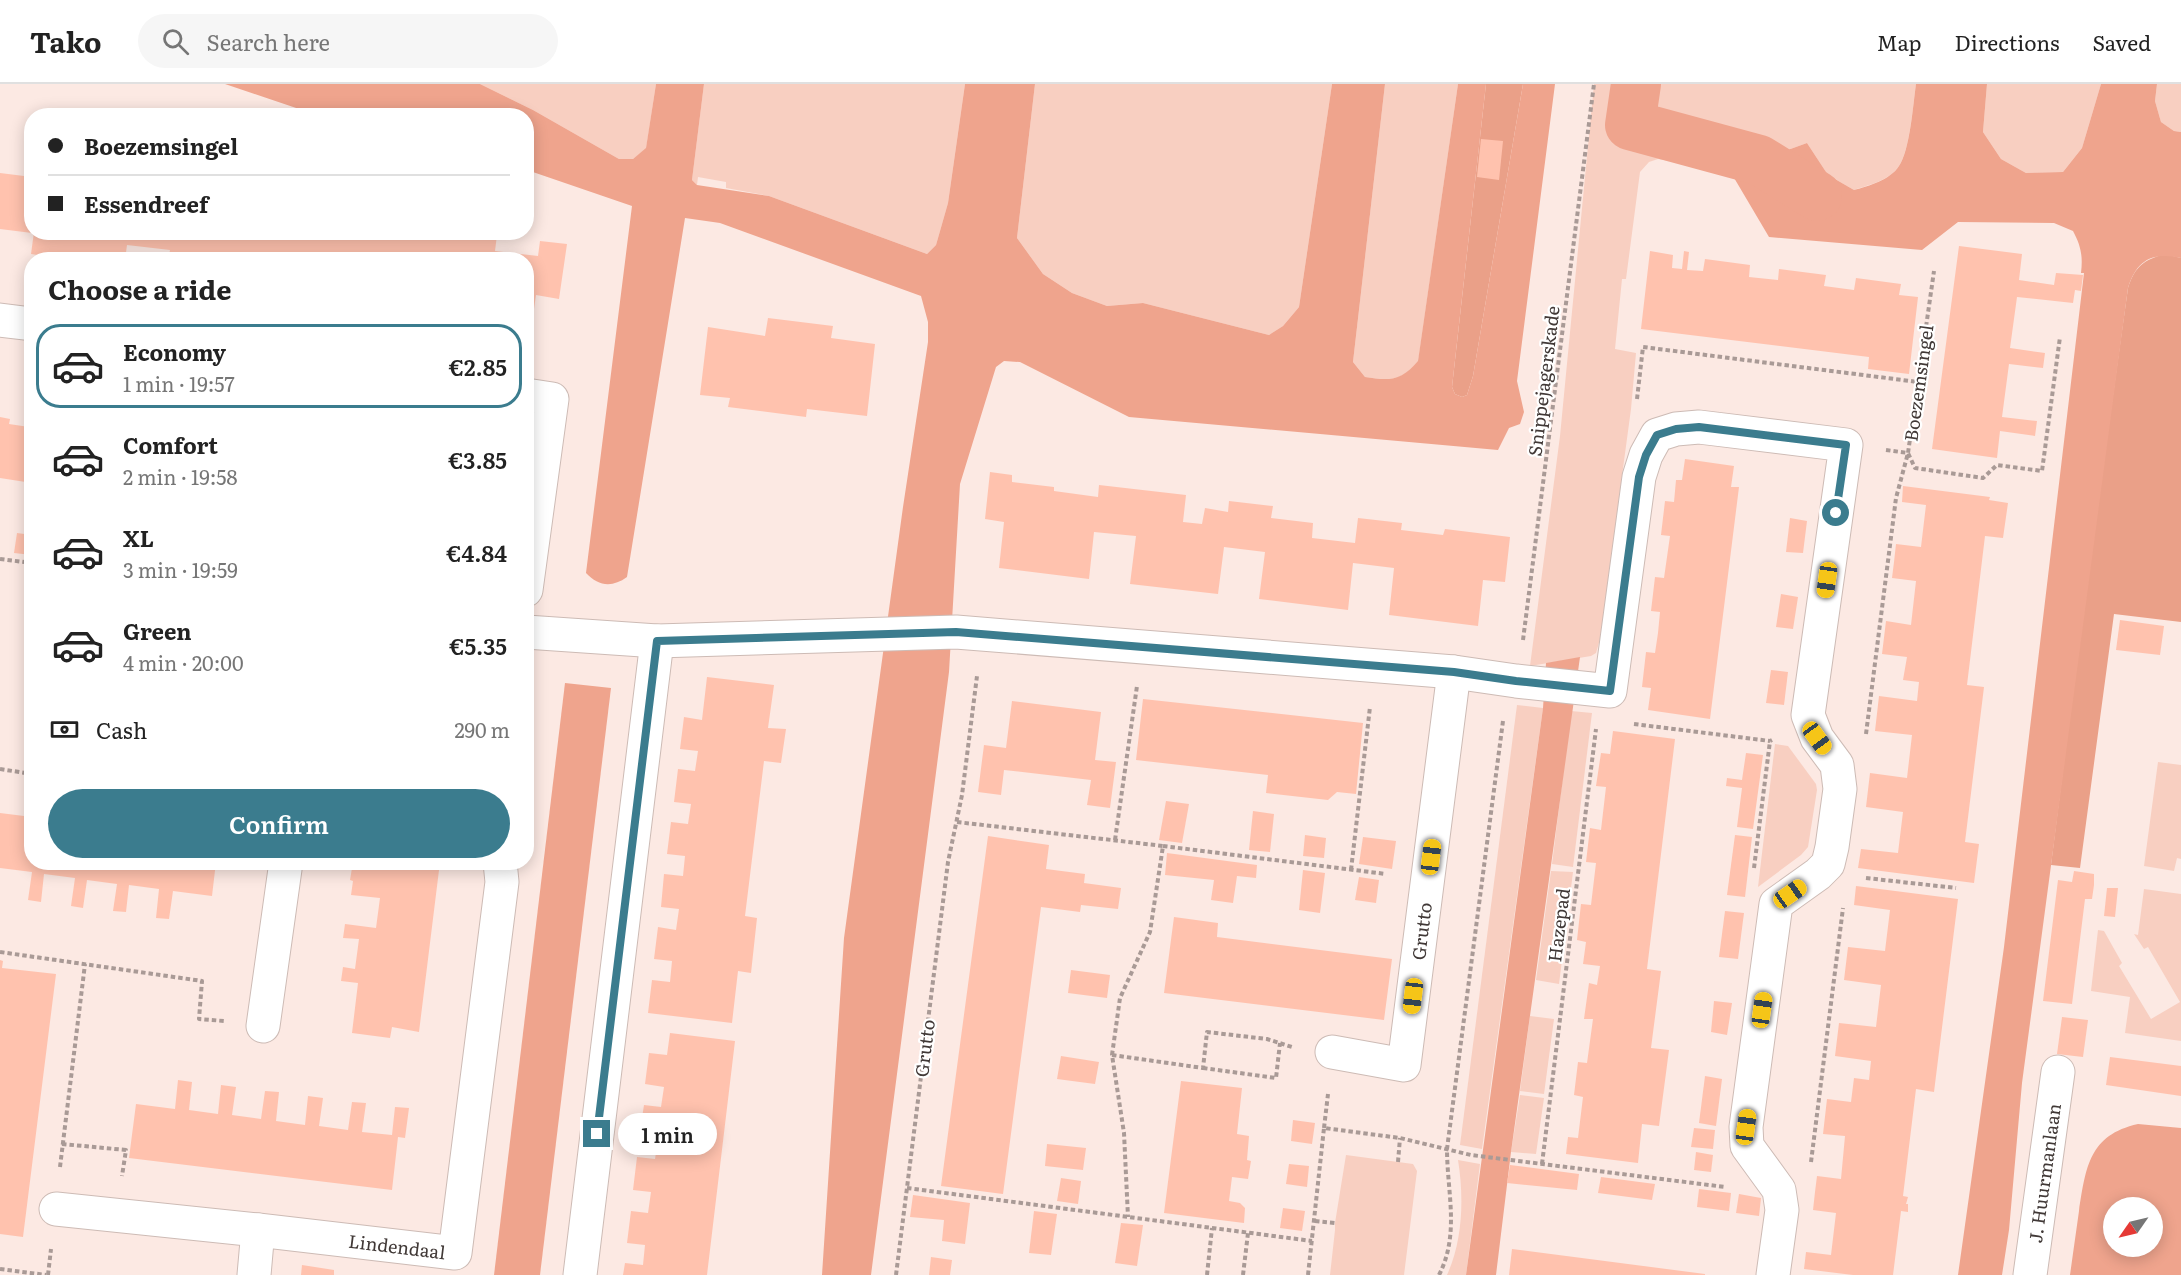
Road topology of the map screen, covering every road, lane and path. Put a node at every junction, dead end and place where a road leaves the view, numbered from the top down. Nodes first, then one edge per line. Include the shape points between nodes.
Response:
1 (1594, 84) edge
2 (1934, 271) dead end
3 (0, 320) edge
4 (24, 323) edge
5 (2060, 337) dead end
6 (1918, 382) junction
7 (534, 396) edge
8 (1657, 435) junction
9 (1846, 445) junction
10 (1908, 453) junction
11 (534, 531) edge
12 (0, 559) edge
13 (24, 562) edge
14 (534, 633) edge
15 (969, 633) junction
16 (657, 641) junction
17 (1143, 647) junction
18 (1374, 666) junction
19 (1454, 672) junction
20 (1512, 681) junction
21 (1595, 690) junction
22 (1808, 715) junction
23 (1632, 724) dead end
24 (1770, 741) junction
25 (1837, 765) junction
26 (0, 769) edge
27 (24, 773) edge
28 (957, 822) junction
29 (1115, 840) junction
30 (1162, 846) junction
31 (285, 870) edge
32 (501, 870) edge
33 (1351, 870) junction
34 (1753, 872) dead end
35 (1858, 877) dead end
36 (1428, 880) junction
37 (1956, 888) dead end
38 (0, 952) edge
39 (85, 964) junction
40 (263, 1026) joint
41 (1280, 1043) junction
42 (1332, 1052) joint
43 (1112, 1055) junction
44 (1203, 1068) junction
45 (2058, 1072) dead end
46 (1400, 1138) junction
47 (62, 1144) junction
48 (1447, 1149) junction
49 (1518, 1161) dead end
50 (1398, 1162) dead end
51 (1542, 1164) dead end
52 (907, 1188) junction
53 (56, 1209) junction
54 (117, 1215) junction
55 (1128, 1217) junction
56 (1315, 1221) junction
57 (1335, 1223) dead end
58 (1212, 1228) junction
59 (258, 1230) junction
60 (1248, 1233) junction
61 (1312, 1241) junction
62 (453, 1264) edge
63 (0, 1269) edge
64 (47, 1275) edge
65 (254, 1275) edge
66 (580, 1275) edge
67 (896, 1275) edge
68 (1207, 1275) edge
69 (1243, 1275) edge
70 (1308, 1275) edge
71 (1439, 1275) edge
72 (1773, 1275) edge
73 (2030, 1275) edge

1 - 20 path, Snippejagerskade via 1533,567
2 - 6 path, Boezemsingel
3 - 4 street
5 - 10 path via 2042,471 1997,465 1983,478 1915,468
6 - 8 path via 1643,347 1636,404
6 - 10 path, Boezemsingel
7 - 11 street via 552,399
8 - 9 street via 1699,427
8 - 21 street via 1639,477 1610,691
9 - 10 path, Boezemsingel
9 - 22 street
10 - 25 path via 1896,498 1862,769
12 - 13 path
14 - 16 street
15 - 16 street
15 - 17 street
15 - 28 path, Grutto via 962,795
16 - 66 street
17 - 18 street
17 - 29 path
18 - 19 street
18 - 33 path
19 - 20 street
19 - 36 street, Grutto
20 - 21 street
20 - 48 path, Snippejagerskade
21 - 51 path, Hazepad via 1598,720
22 - 24 path
22 - 25 street via 1817,738
23 - 24 path
24 - 34 path
25 - 72 street via 1840,789 1828,864 1776,904 1746,1127 1747,1146 1779,1190 1782,1210
26 - 27 path
28 - 29 path
28 - 52 path, Grutto via 948,862
29 - 30 path
30 - 33 path
30 - 43 path via 1149,932 1119,998
31 - 40 street
32 - 62 street, Lindendaal
33 - 36 path
35 - 37 path
36 - 42 street, Grutto via 1404,1065
38 - 39 path
39 - 40 path via 202,981 199,1018
39 - 47 path
41 - 42 path
41 - 44 path via 1276,1078
41 - 44 path via 1207,1032
43 - 44 path
43 - 55 path via 1124,1133
45 - 73 street, J. Huurmanlaan
46 - 48 path
46 - 50 path
46 - 56 path via 1324,1128
47 - 53 path
47 - 54 path via 126,1150
48 - 49 path
48 - 71 path, Snippejagerskade via 1452,1226 1450,1247
52 - 55 path
52 - 67 path, Grutto
53 - 54 street, Lindendaal
53 - 64 path
54 - 59 street, Lindendaal
55 - 58 path
56 - 57 path
56 - 61 path
58 - 60 path
58 - 68 path
59 - 62 street, Lindendaal
59 - 65 street
60 - 61 path
60 - 69 path
61 - 70 path
63 - 64 path

